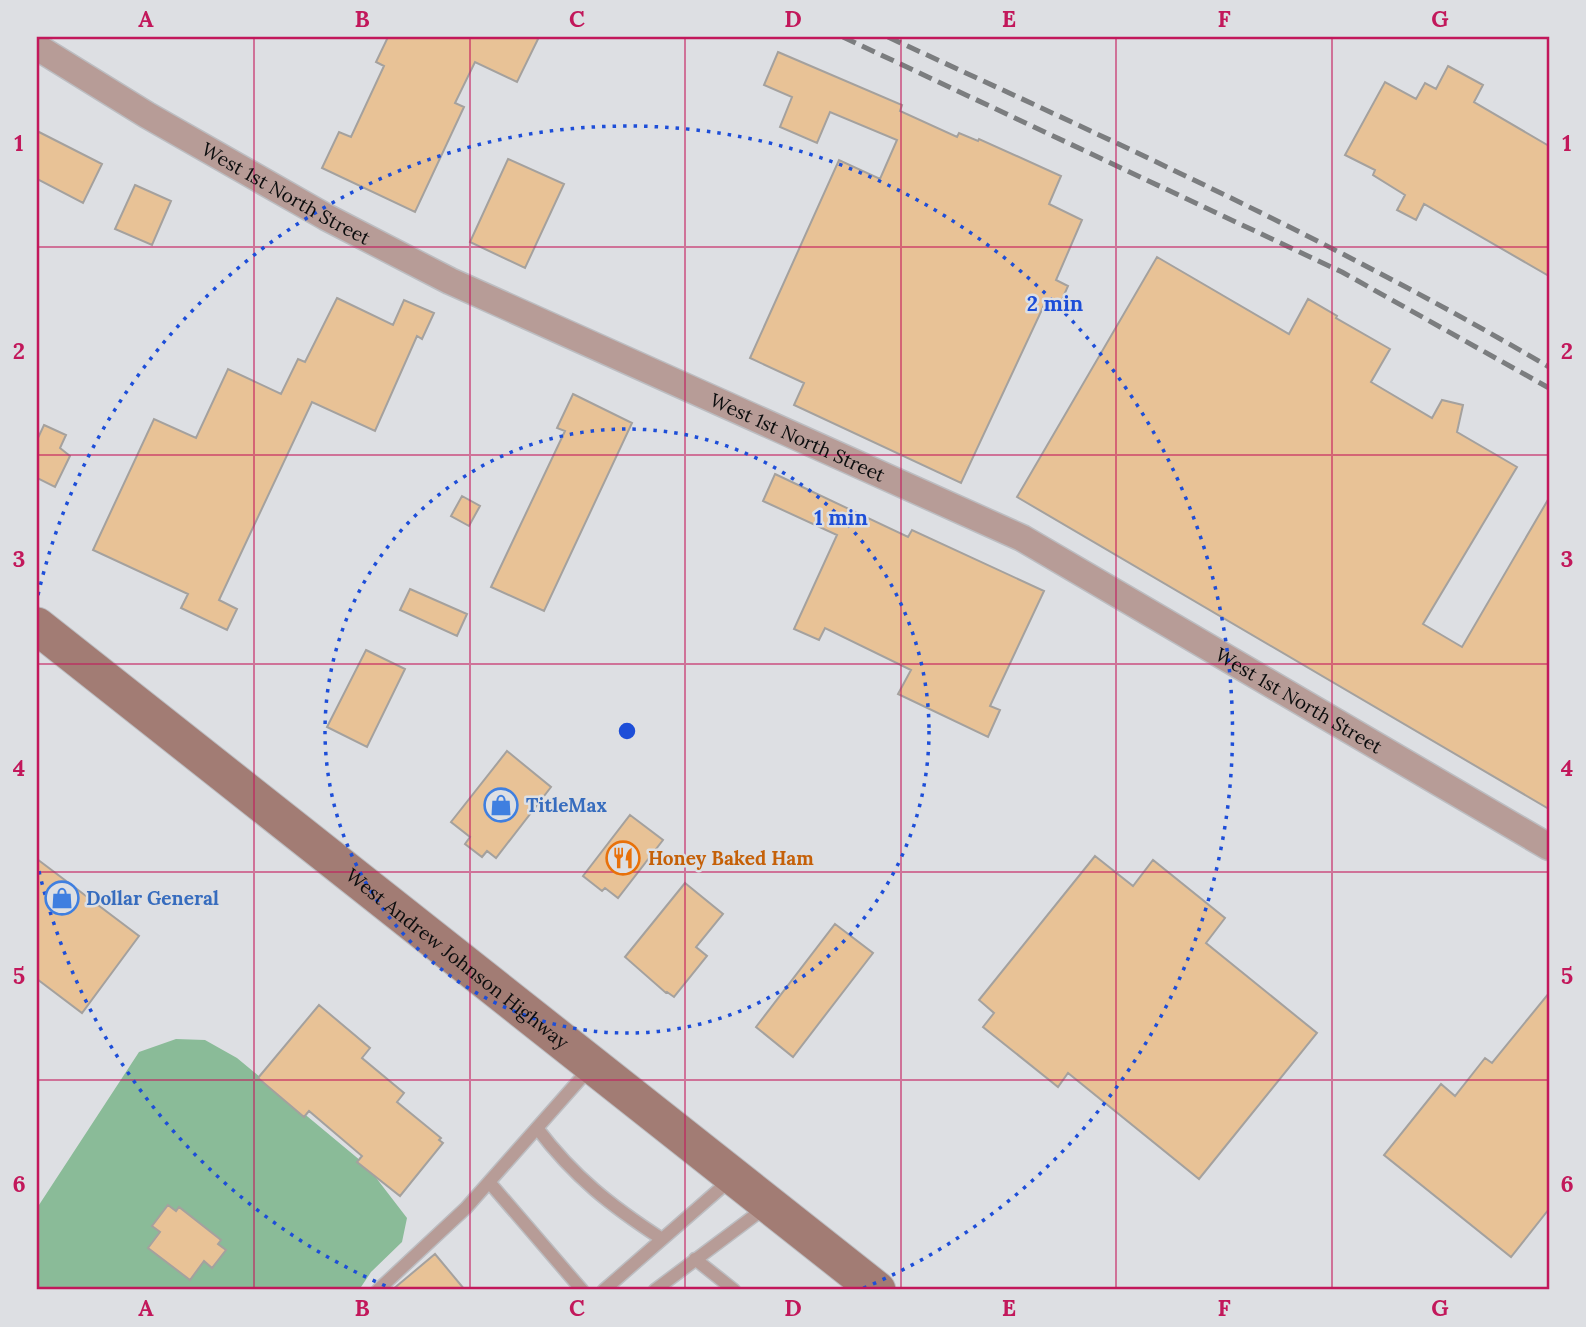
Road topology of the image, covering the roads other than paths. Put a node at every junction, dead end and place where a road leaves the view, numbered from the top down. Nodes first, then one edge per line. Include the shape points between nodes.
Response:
1 (37, 47) edge
2 (37, 626) edge
3 (1549, 847) edge
4 (592, 1066) junction
5 (537, 1128) junction
6 (733, 1176) junction
7 (489, 1182) junction
8 (769, 1204) junction
9 (662, 1239) junction
10 (695, 1259) junction
11 (867, 1287) edge
12 (378, 1290) edge
13 (582, 1290) edge
14 (604, 1290) edge
15 (655, 1290) edge
16 (734, 1290) edge

1 - 3 street, West 1st North Street via 314,210 450,281 1022,538
2 - 4 main road, West Andrew Johnson Highway
4 - 5 lane
4 - 6 main road, West Andrew Johnson Highway
5 - 7 lane
5 - 9 lane via 586,1184
6 - 8 main road, West Andrew Johnson Highway
6 - 9 lane
7 - 12 lane
7 - 13 lane
8 - 10 lane
8 - 11 main road, West Andrew Johnson Highway
9 - 14 lane
10 - 15 lane
10 - 16 lane

